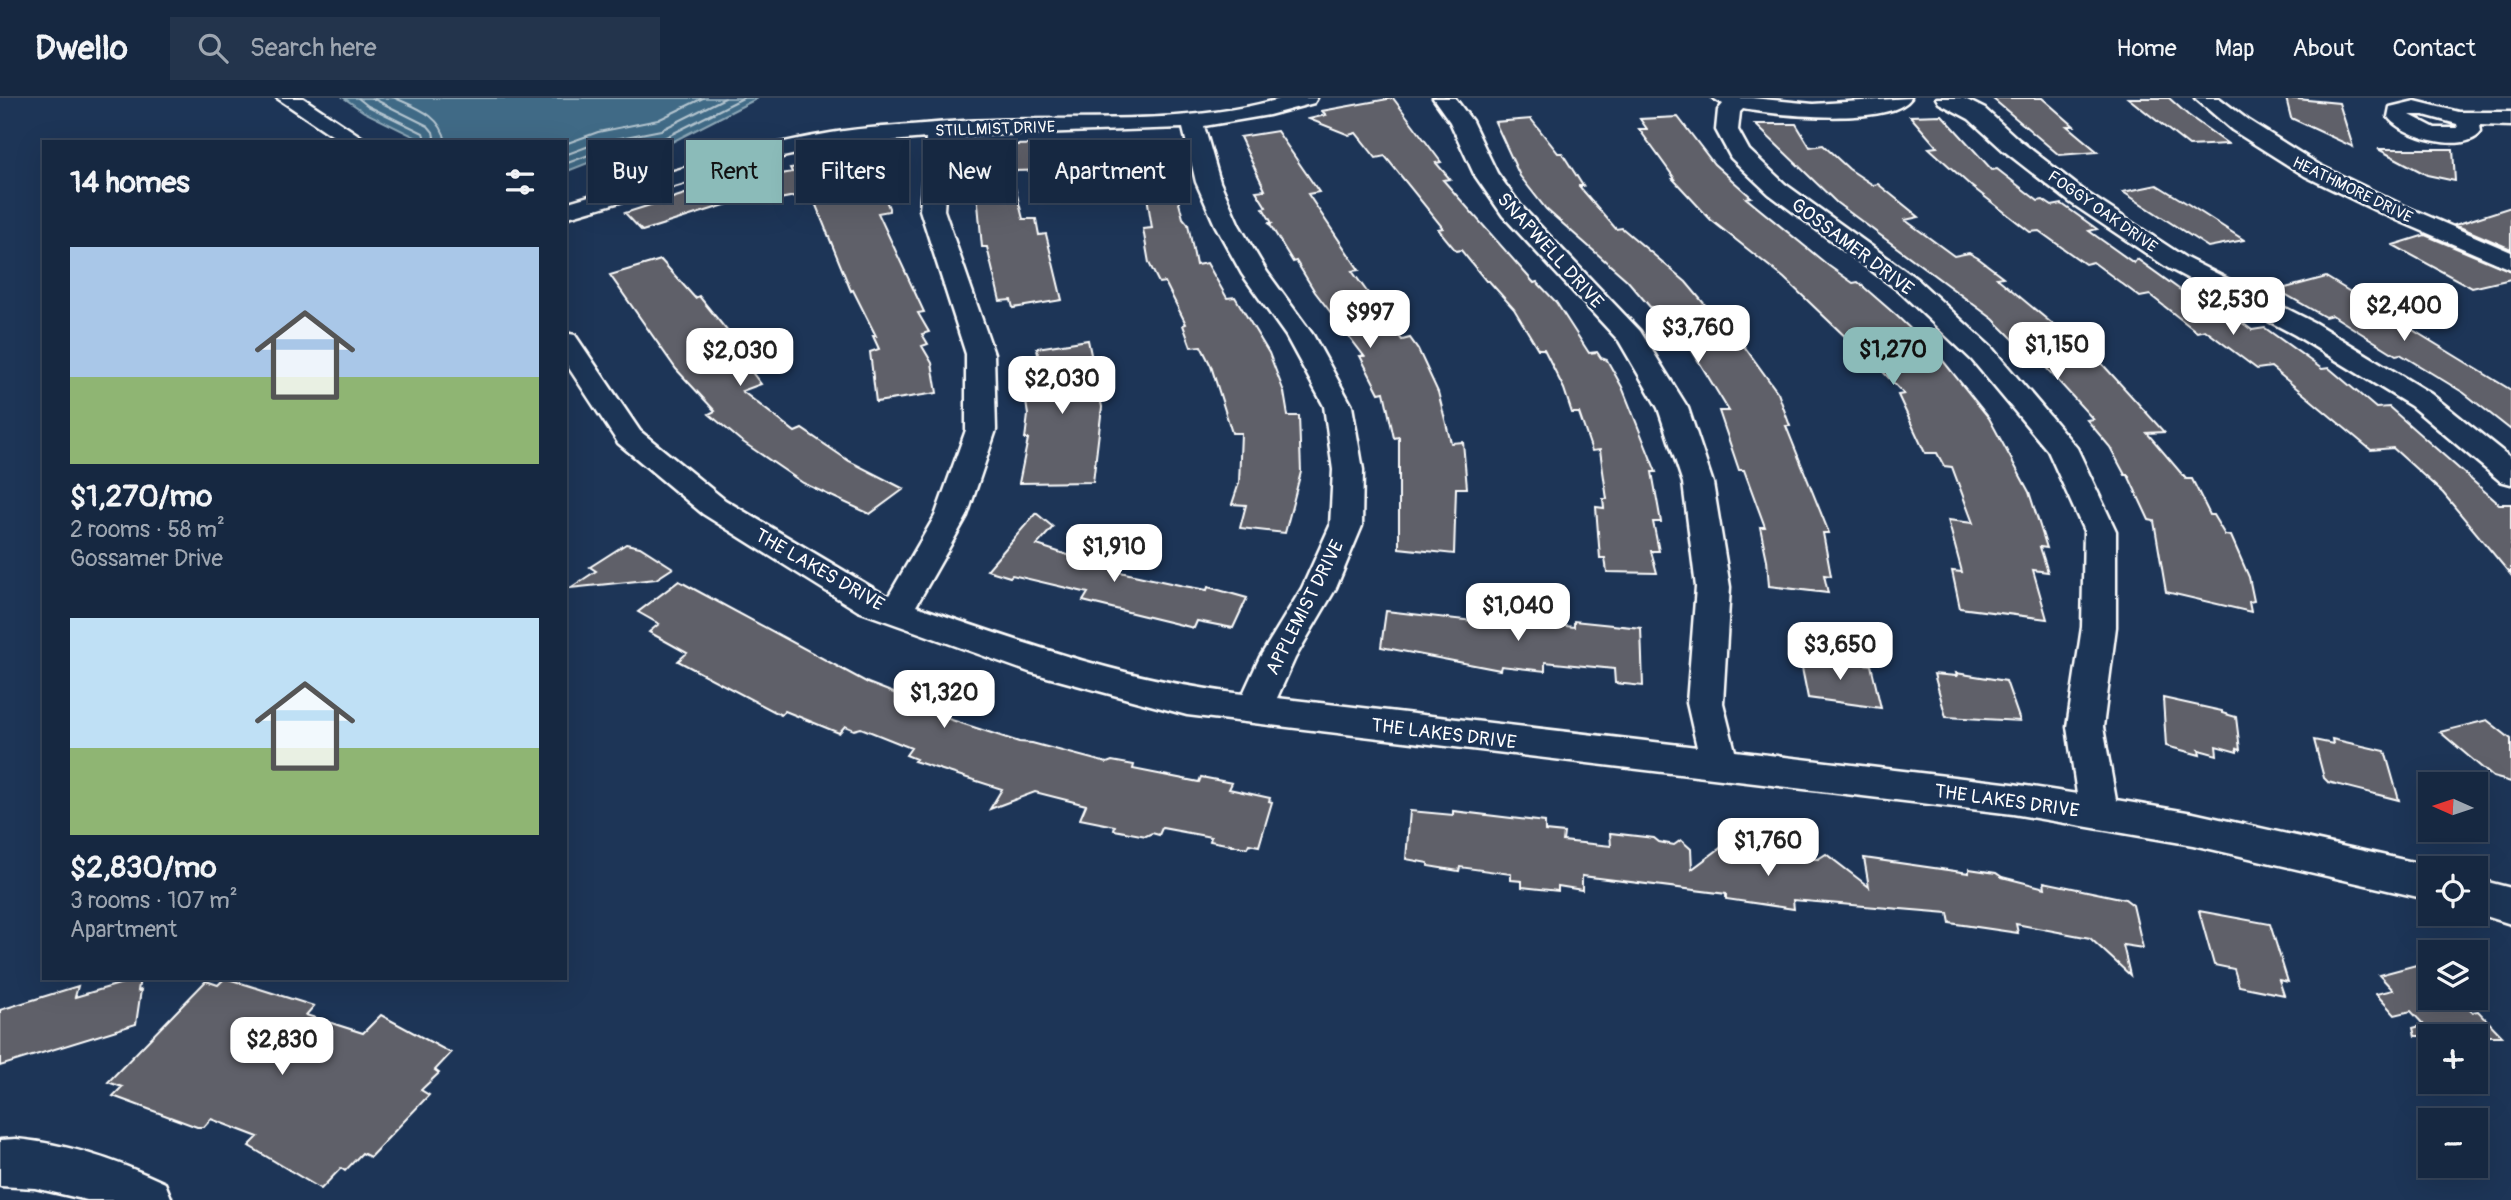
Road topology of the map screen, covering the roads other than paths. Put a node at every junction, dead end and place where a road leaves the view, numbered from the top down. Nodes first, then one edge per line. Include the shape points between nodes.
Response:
1 (288, 98) edge
2 (1306, 98) edge
3 (1444, 98) edge
4 (1900, 98) edge
5 (1947, 98) edge
6 (2206, 98) edge
7 (1731, 100) edge
8 (2511, 118) edge
9 (2464, 119) dead end
10 (1192, 121) junction
11 (938, 129) junction
12 (355, 140) edge
13 (567, 210) edge
14 (2511, 261) edge
15 (567, 344) edge
16 (2511, 474) edge
17 (896, 612) junction
18 (1253, 710) junction
19 (1720, 765) junction
20 (2099, 813) junction
21 (2418, 880) edge
22 (2488, 899) edge
23 (2511, 906) edge
24 (0, 1163) edge
25 (148, 1200) edge

1 - 12 street
2 - 10 street, STILLMIST DRIVE
3 - 19 street, SNAPWELL DRIVE via 1512,211 1630,337 1673,408 1698,483 1713,587 1705,703
4 - 7 street via 1847,110 1793,109
5 - 16 street, FOGGY OAK DRIVE via 1977,114 2079,198 2177,263 2305,329 2421,400
6 - 14 street, HEATHMORE DRIVE via 2272,148 2365,197
7 - 20 street, GOSSAMER DRIVE via 1727,130 1739,153 1777,189 1908,285 1982,354 2062,447 2100,531 2099,627 2085,727
8 - 9 street
10 - 11 street, STILLMIST DRIVE
10 - 18 street, APPLEMIST DRIVE via 1208,182 1227,225 1299,335 1338,406 1348,470 1346,526 1319,588
11 - 13 street, STILLMIST DRIVE via 833,139 741,159
11 - 17 street via 932,210 979,354 981,430 951,516
15 - 17 street, THE LAKES DRIVE via 629,437 714,508 870,603
17 - 18 street, THE LAKES DRIVE via 1041,663 1187,701
18 - 19 street, THE LAKES DRIVE
19 - 20 street, THE LAKES DRIVE
20 - 21 street, THE LAKES DRIVE via 2193,829
22 - 23 street
24 - 25 street via 20,1161 121,1186

